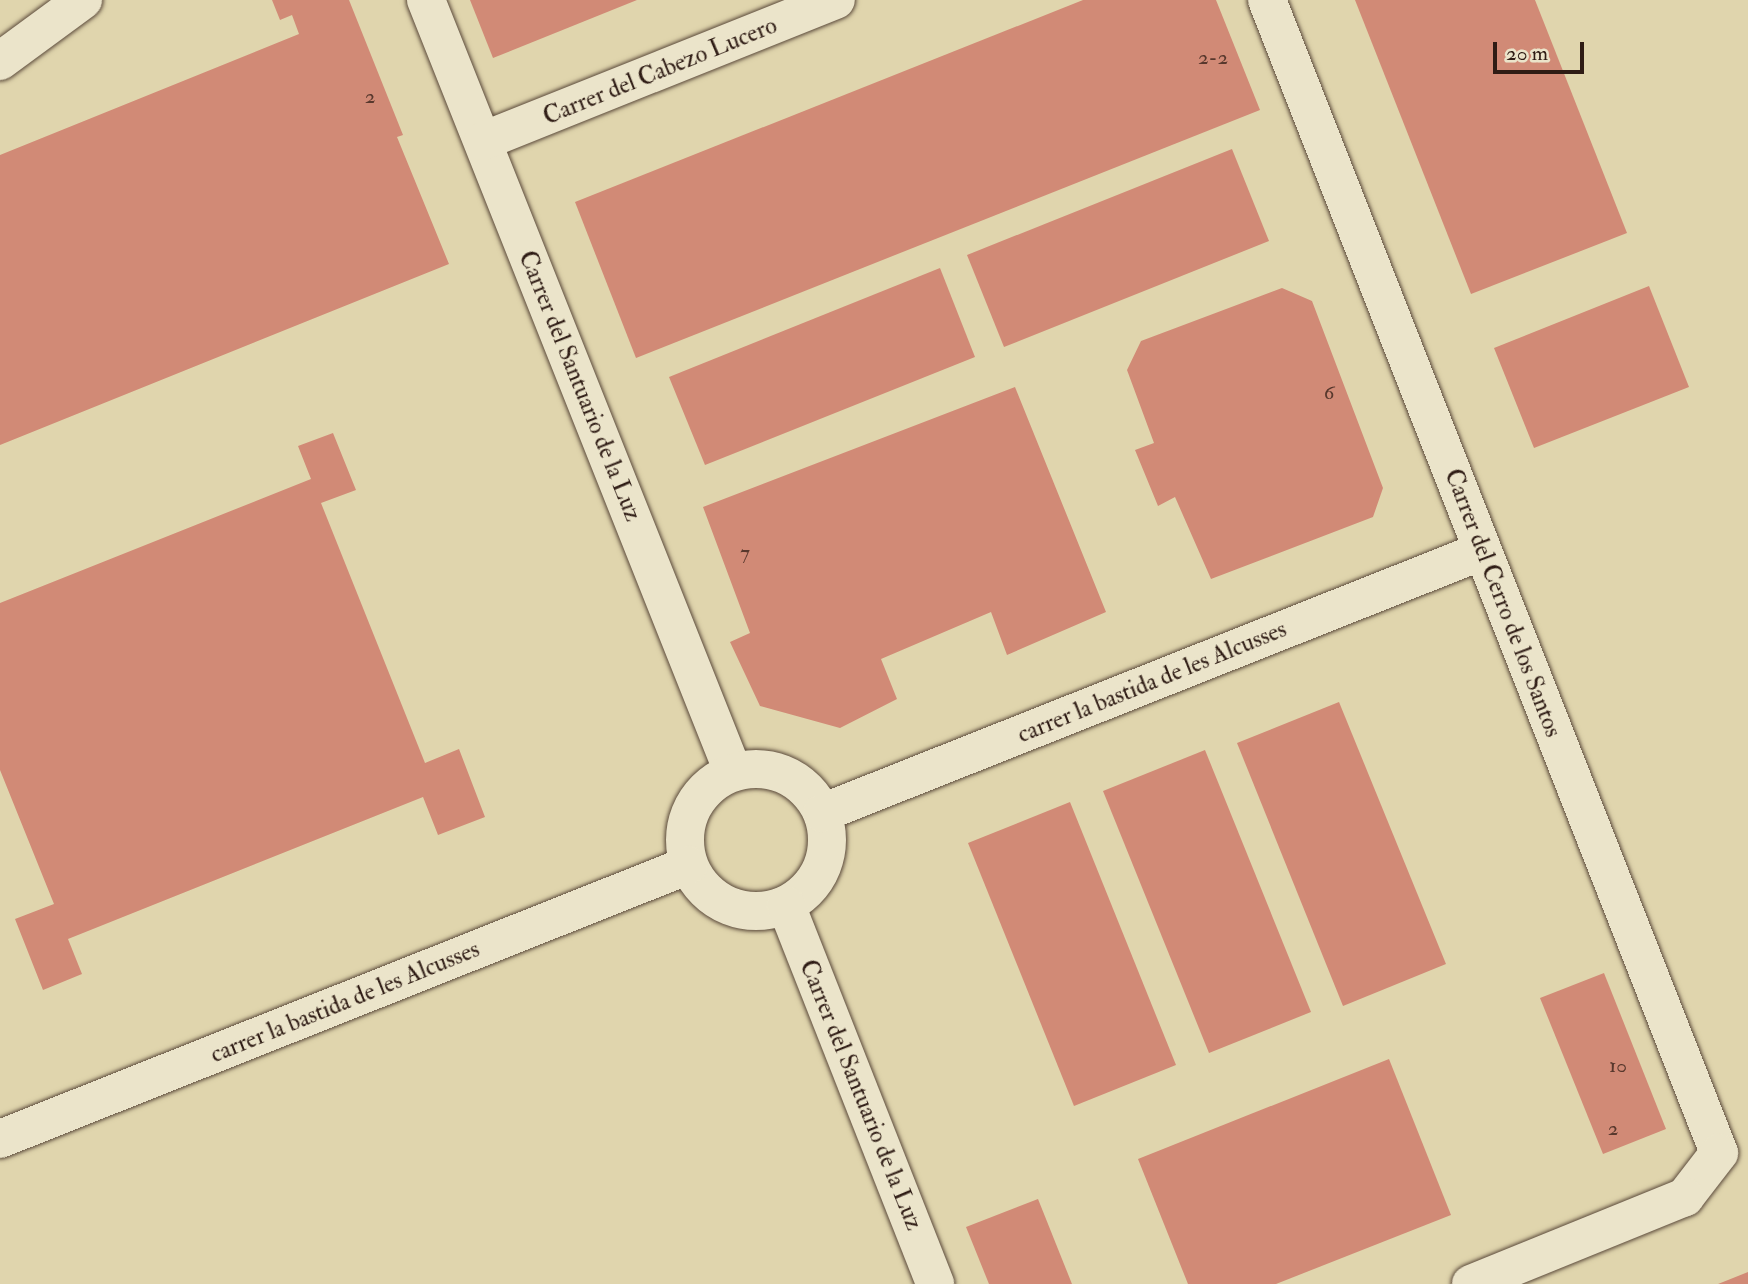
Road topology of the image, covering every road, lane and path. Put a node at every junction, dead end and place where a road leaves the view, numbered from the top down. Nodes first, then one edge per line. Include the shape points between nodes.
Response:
1 (83, 0) edge
2 (426, 0) edge
3 (836, 0) edge
4 (1267, 0) edge
5 (0, 61) edge
6 (483, 141) junction
7 (1482, 551) junction
8 (733, 772) junction
9 (822, 813) junction
10 (689, 865) junction
11 (786, 905) junction
12 (0, 1139) edge
13 (935, 1284) edge
14 (1471, 1284) edge

1 - 5 street
2 - 6 street, Carrer del Santuario de la Luz
3 - 6 street, Carrer del Cabezo Lucero
4 - 7 street, Carrer del Cerro de los Santos
6 - 8 street, Carrer del Santuario de la Luz
7 - 9 street, carrer la bastida de les Alcusses
7 - 14 street, Carrer del Cerro de los Santos via 1719,1153 1685,1197
8 - 9 street via 770,770 803,786
8 - 10 street via 705,791 688,817
9 - 11 street via 828,838 824,863 808,890
10 - 11 street via 706,891 729,907 759,912
10 - 12 street, carrer la bastida de les Alcusses
11 - 13 street, Carrer del Santuario de la Luz

